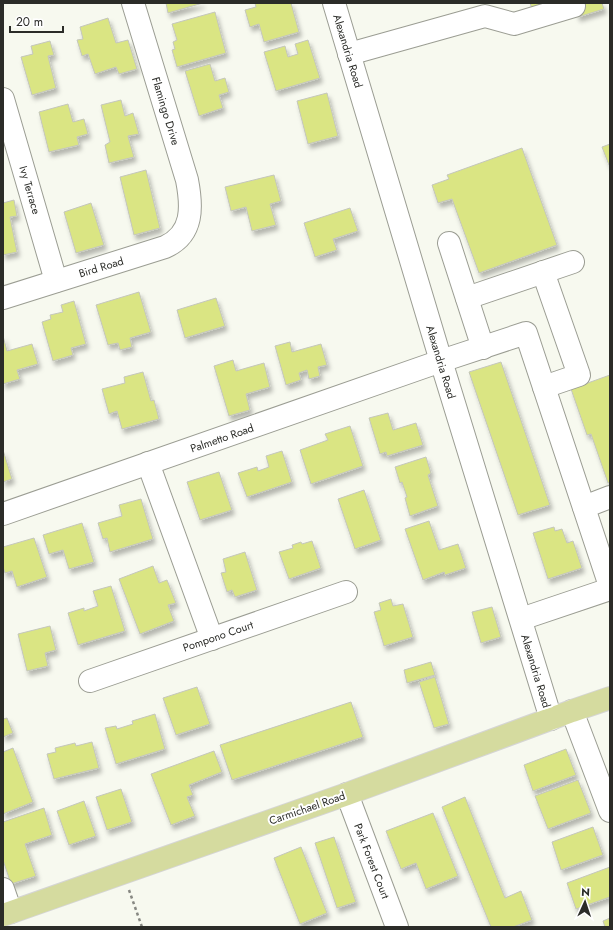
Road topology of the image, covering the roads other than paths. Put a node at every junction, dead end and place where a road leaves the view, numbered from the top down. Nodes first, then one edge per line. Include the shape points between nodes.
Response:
1 (133, 3) edge
2 (334, 3) edge
3 (574, 6) dead end
4 (349, 54) junction
5 (3, 99) edge
6 (188, 221) joint
7 (449, 243) dead end
8 (573, 262) dead end
9 (543, 272) junction
10 (56, 281) junction
11 (3, 298) edge
12 (467, 298) junction
13 (483, 348) junction
14 (441, 361) junction
15 (544, 387) junction
16 (148, 463) junction
17 (610, 498) edge
18 (584, 507) junction
19 (3, 514) edge
20 (609, 581) edge
21 (346, 592) dead end
22 (521, 619) junction
23 (212, 639) junction
24 (90, 681) dead end
25 (610, 698) edge
26 (572, 711) junction
27 (551, 719) junction
28 (347, 794) junction
29 (610, 811) edge
30 (3, 889) edge
31 (7, 913) edge
32 (397, 927) edge

1 - 6 street, Flamingo Drive via 187,180 190,204
2 - 4 street, Alexandria Road
3 - 4 street via 514,24 485,16
4 - 14 street, Alexandria Road
5 - 10 street, Ivy Terrace
6 - 10 street, Bird Road via 181,236 173,244
7 - 12 street
8 - 9 street
9 - 12 street
9 - 15 street via 579,375
10 - 11 street, Bird Road
12 - 13 street
13 - 14 street, Palmetto Road
13 - 15 street, Palmetto Road via 526,333
14 - 16 street, Palmetto Road
14 - 22 street, Alexandria Road
15 - 18 street
16 - 19 street, Palmetto Road
16 - 23 street
17 - 18 street
18 - 20 street
20 - 22 street
21 - 23 street, Pompono Court
22 - 27 street, Alexandria Road
23 - 24 street, Pompono Court
25 - 26 main road, Carmichael Road
26 - 27 main road, Carmichael Road
26 - 29 street
27 - 28 main road, Carmichael Road
28 - 31 main road, Carmichael Road
28 - 32 street, Park Forest Court
30 - 31 street

